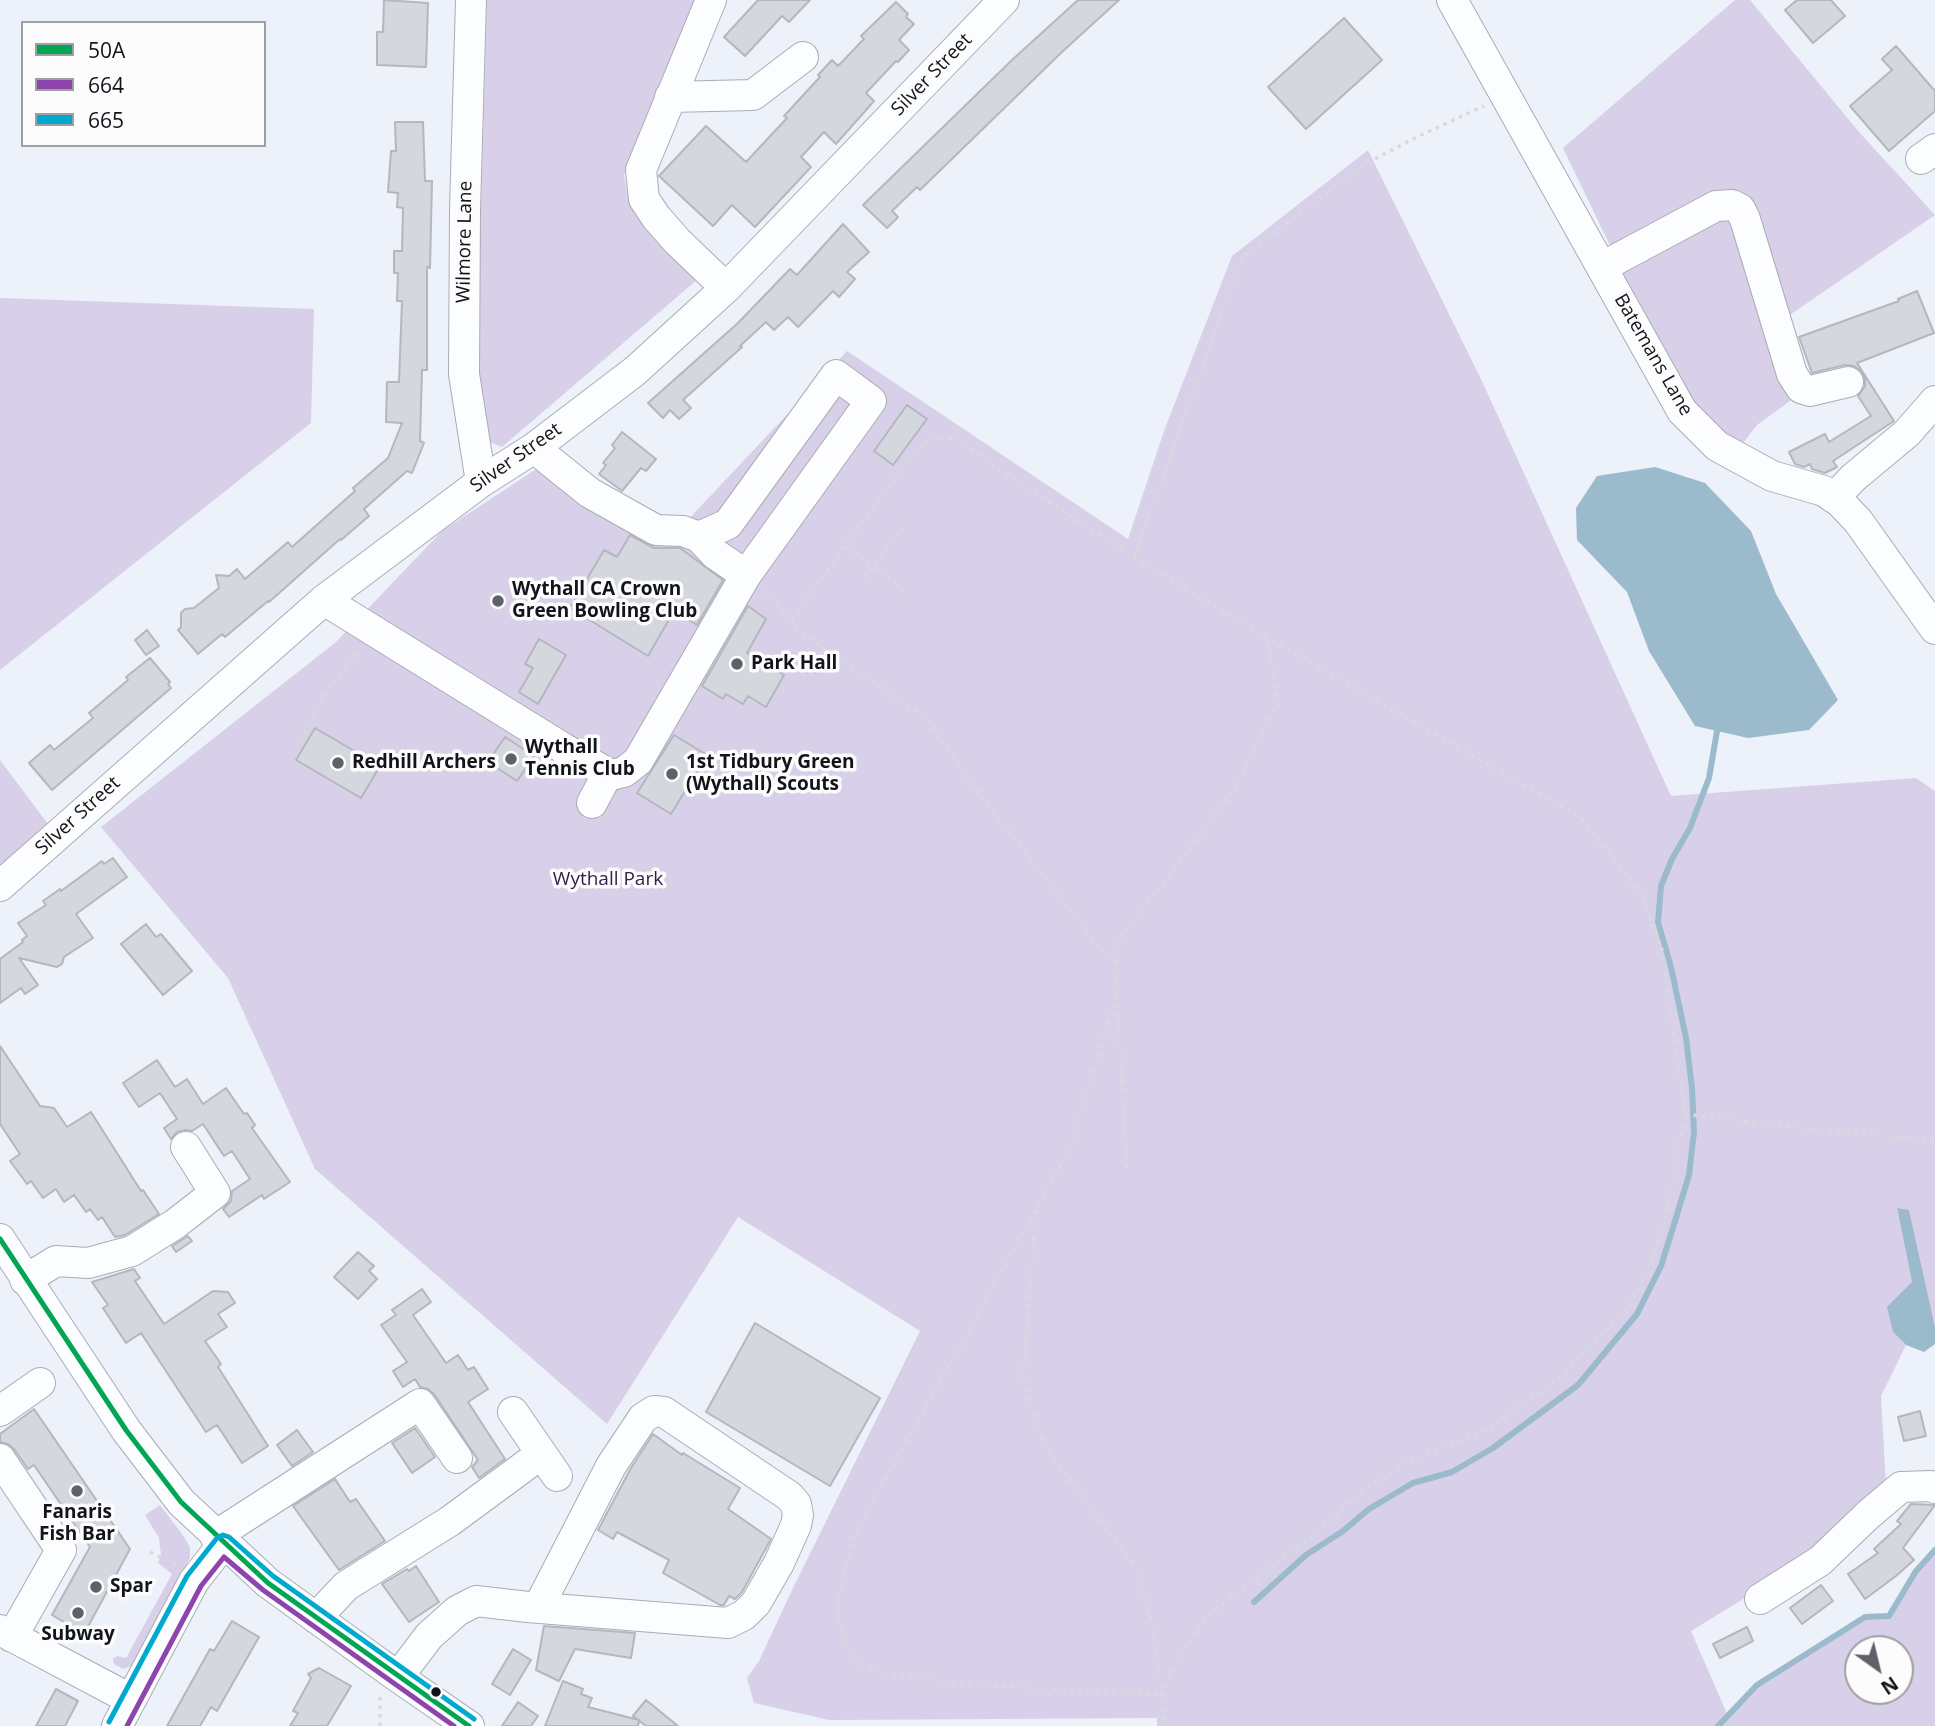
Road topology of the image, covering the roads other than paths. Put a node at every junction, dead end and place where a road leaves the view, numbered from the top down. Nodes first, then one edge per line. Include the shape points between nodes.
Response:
1 (471, 0) edge
2 (711, 0) edge
3 (1004, 0) edge
4 (1452, 0) edge
5 (803, 57) dead end
6 (670, 97) junction
7 (1602, 267) junction
8 (726, 288) junction
9 (1848, 382) dead end
10 (1935, 401) edge
11 (534, 448) junction
12 (481, 482) junction
13 (1834, 498) junction
14 (699, 537) junction
15 (746, 575) junction
16 (324, 600) junction
17 (1935, 629) edge
18 (608, 773) junction
19 (592, 803) dead end
20 (0, 886) edge
21 (186, 1147) dead end
22 (0, 1239) edge
23 (25, 1280) junction
24 (40, 1383) dead end
25 (0, 1411) edge
26 (513, 1412) dead end
27 (457, 1458) dead end
28 (0, 1459) edge
29 (1935, 1488) edge
30 (219, 1540) junction
31 (1759, 1600) dead end
32 (538, 1608) junction
33 (316, 1618) junction
34 (6, 1634) edge
35 (398, 1677) junction
36 (130, 1699) junction
37 (117, 1726) edge
38 (469, 1726) edge

1 - 12 street, Wilmore Lane via 464,374
2 - 6 street
3 - 8 street, Silver Street
4 - 7 street, Batemans Lane
5 - 6 street via 753,94
6 - 8 street via 641,170 644,199 677,241
7 - 9 street via 1716,206 1732,205 1745,219 1792,374 1801,388 1810,391
7 - 13 street, Batemans Lane via 1682,411 1696,427 1717,446 1754,467
8 - 11 street, Silver Street via 635,371
10 - 13 street
11 - 12 street, Silver Street
11 - 14 street via 590,492 656,530
12 - 16 street, Silver Street
13 - 17 street, Batemans Lane via 1858,521
14 - 15 street
14 - 15 street via 728,524 836,375 871,401
15 - 18 street via 638,761 624,772
16 - 18 street
16 - 20 street, Silver Street
18 - 19 street
21 - 23 street via 215,1193 132,1251 88,1263 56,1261
22 - 23 street
23 - 30 street via 126,1430 180,1502
24 - 25 street
26 - 33 street via 549,1465 346,1586
27 - 30 street via 420,1405
28 - 34 street via 61,1550
29 - 31 street via 1901,1487 1820,1561
30 - 33 street
30 - 36 street
32 - 32 street via 728,1623 756,1603 779,1563 796,1525 796,1504 664,1412 654,1412 643,1418 617,1455
32 - 35 street via 476,1601 429,1636
33 - 35 street
34 - 36 street
35 - 38 street
36 - 37 street

